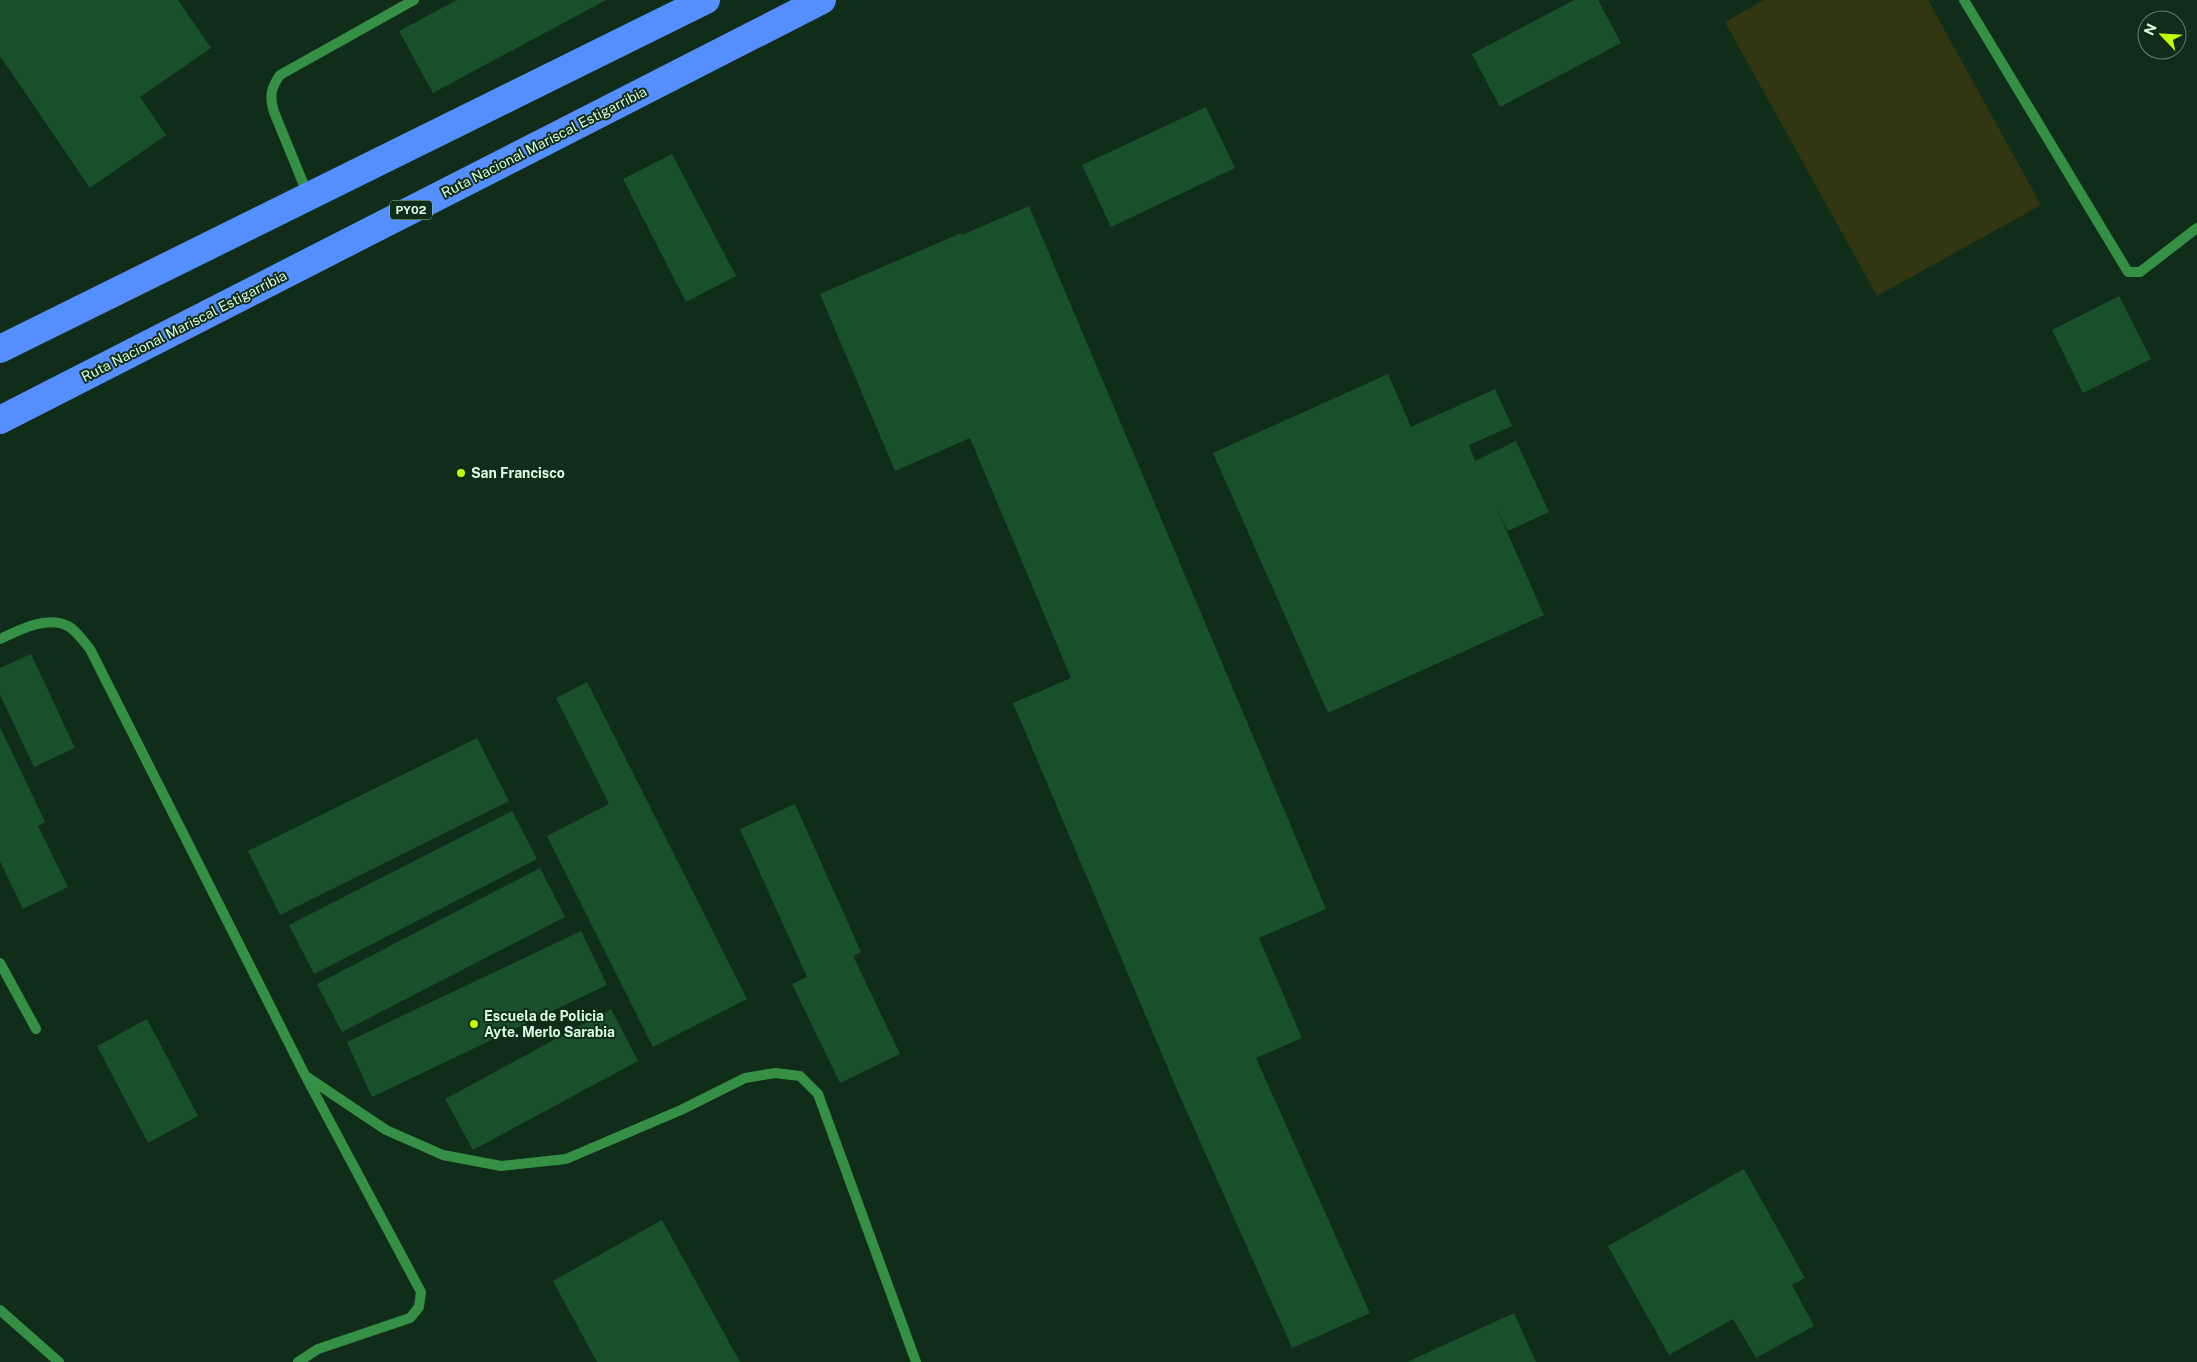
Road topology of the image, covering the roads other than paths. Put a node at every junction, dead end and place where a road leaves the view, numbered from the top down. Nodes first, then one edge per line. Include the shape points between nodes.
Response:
1 (414, 0) edge
2 (706, 0) edge
3 (822, 0) edge
4 (1964, 0) edge
5 (308, 195) junction
6 (2197, 228) edge
7 (0, 349) edge
8 (0, 420) edge
9 (0, 639) edge
10 (0, 963) edge
11 (36, 1029) dead end
12 (306, 1077) junction
13 (0, 1310) edge
14 (59, 1362) edge
15 (298, 1362) edge
16 (916, 1362) edge

1 - 5 street via 280,75 272,87 270,98 274,112
2 - 5 highway
3 - 8 highway, Ruta Nacional Mariscal Estigarribia / PY02
4 - 6 street via 2128,272 2140,272
5 - 7 highway
9 - 12 street via 49,622 68,626 90,649
10 - 11 street
12 - 15 street via 421,1292 419,1307 410,1318 318,1350
12 - 16 street via 386,1130 443,1156 501,1166 566,1159 682,1110 745,1078 774,1074 800,1076 818,1094
13 - 14 street

